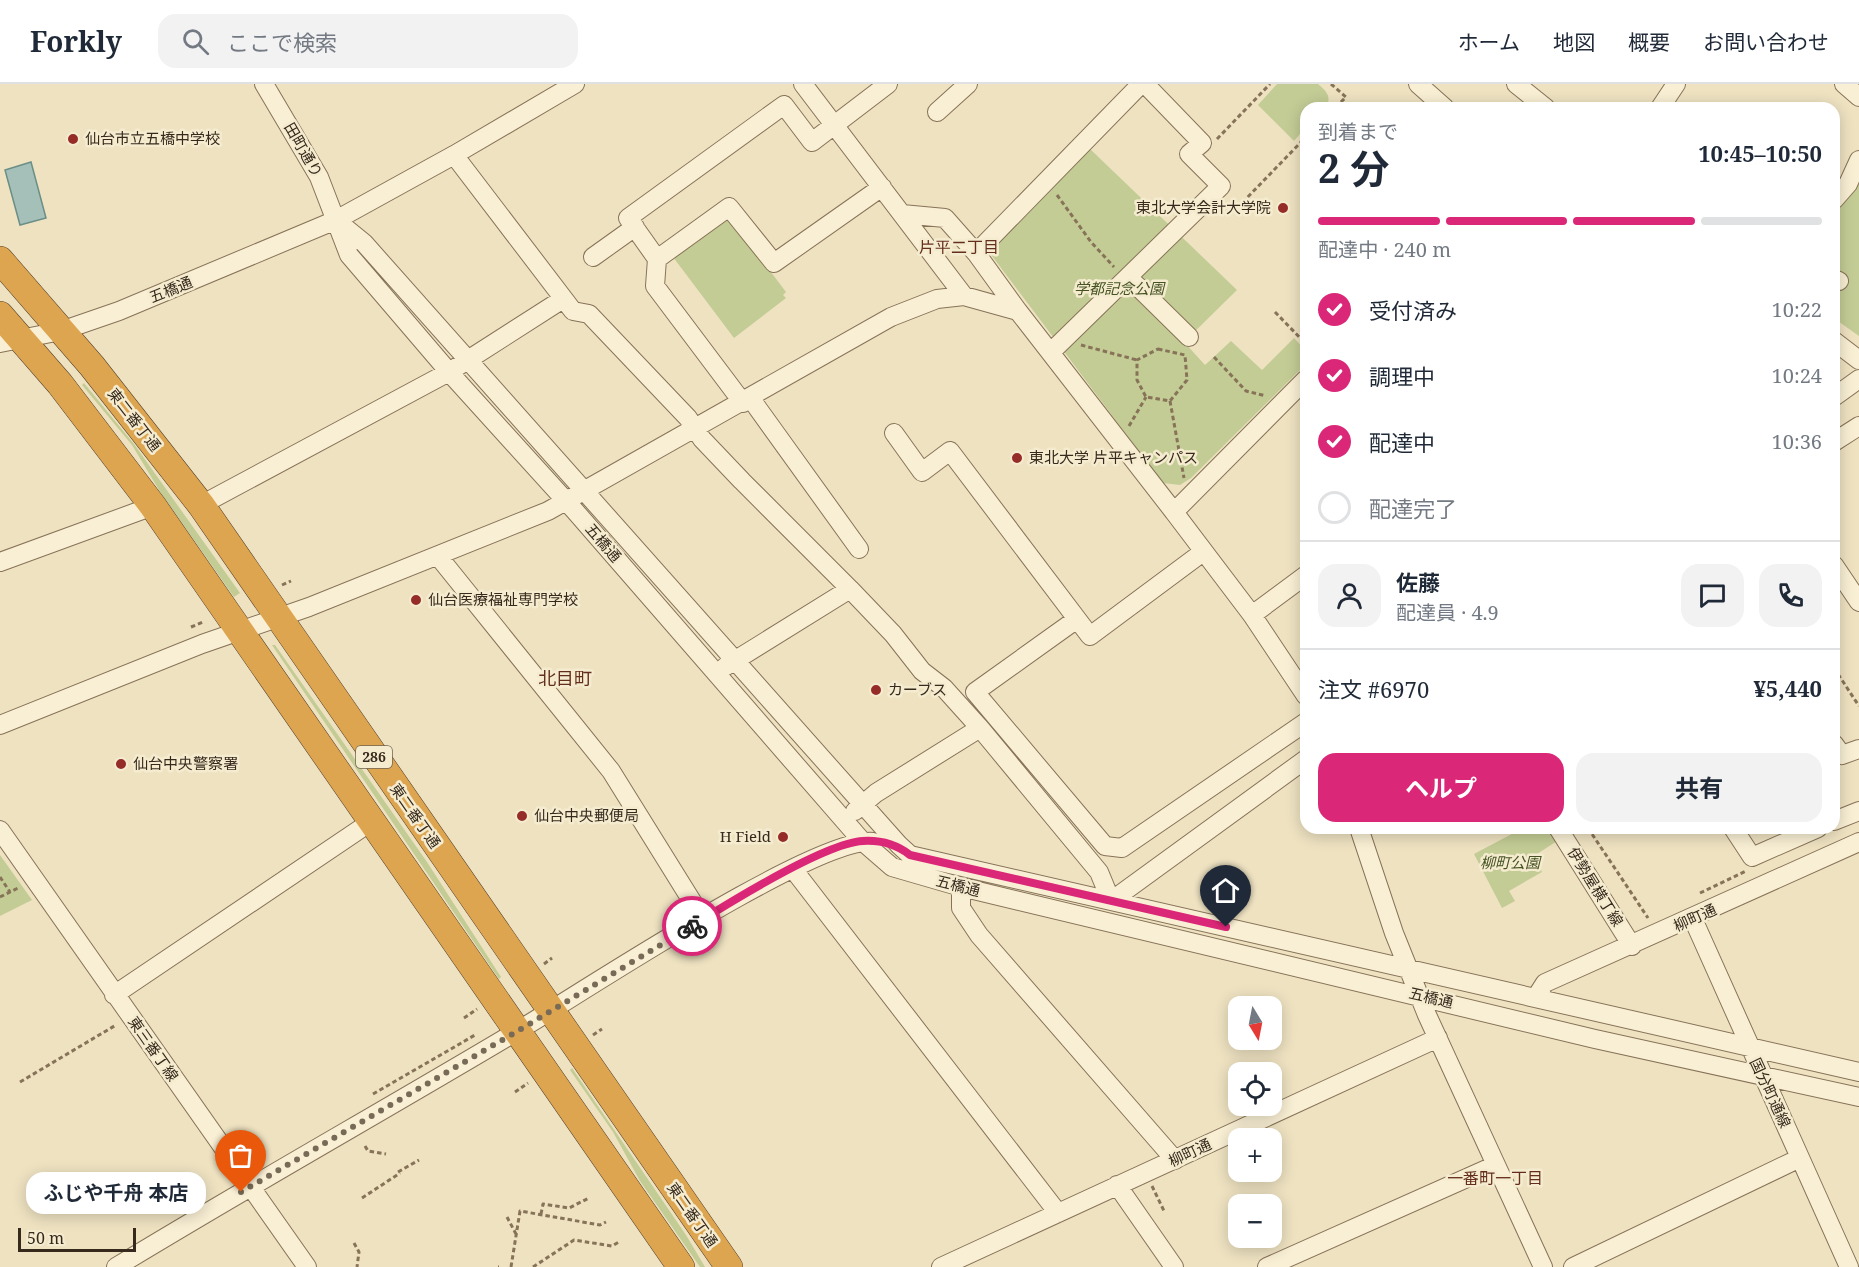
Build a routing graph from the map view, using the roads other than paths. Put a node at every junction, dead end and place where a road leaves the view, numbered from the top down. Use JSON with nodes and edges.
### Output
{"nodes":[{"id":1,"x":264,"y":84,"type":"edge"},
{"id":2,"x":575,"y":84,"type":"edge"},
{"id":3,"x":803,"y":84,"type":"edge"},
{"id":4,"x":888,"y":84,"type":"edge"},
{"id":5,"x":968,"y":84,"type":"edge"},
{"id":6,"x":1143,"y":84,"type":"edge"},
{"id":7,"x":1418,"y":84,"type":"edge"},
{"id":8,"x":1516,"y":84,"type":"edge"},
{"id":9,"x":1676,"y":84,"type":"edge"},
{"id":10,"x":1844,"y":84,"type":"edge"},
{"id":11,"x":1859,"y":97,"type":"edge"},
{"id":12,"x":1438,"y":102,"type":"edge"},
{"id":13,"x":1538,"y":102,"type":"edge"},
{"id":14,"x":1664,"y":102,"type":"edge"},
{"id":15,"x":937,"y":112,"type":"dead end"},
{"id":16,"x":835,"y":125,"type":"junction"},
{"id":17,"x":454,"y":156,"type":"junction"},
{"id":18,"x":1859,"y":160,"type":"edge"},
{"id":19,"x":882,"y":187,"type":"junction"},
{"id":20,"x":1840,"y":193,"type":"edge"},
{"id":21,"x":902,"y":214,"type":"junction"},
{"id":22,"x":336,"y":220,"type":"junction"},
{"id":23,"x":635,"y":227,"type":"junction"},
{"id":24,"x":976,"y":253,"type":"junction"},
{"id":25,"x":593,"y":257,"type":"dead end"},
{"id":26,"x":657,"y":259,"type":"junction"},
{"id":27,"x":0,"y":260,"type":"edge"},
{"id":28,"x":1126,"y":278,"type":"junction"},
{"id":29,"x":964,"y":296,"type":"junction"},
{"id":30,"x":563,"y":299,"type":"junction"},
{"id":31,"x":1018,"y":310,"type":"junction"},
{"id":32,"x":0,"y":315,"type":"edge"},
{"id":33,"x":61,"y":331,"type":"junction"},
{"id":34,"x":1188,"y":337,"type":"dead end"},
{"id":35,"x":11,"y":341,"type":"edge"},
{"id":36,"x":1840,"y":345,"type":"edge"},
{"id":37,"x":1057,"y":346,"type":"junction"},
{"id":38,"x":468,"y":359,"type":"junction"},
{"id":39,"x":1859,"y":360,"type":"edge"},
{"id":40,"x":448,"y":372,"type":"junction"},
{"id":41,"x":1859,"y":379,"type":"edge"},
{"id":42,"x":1300,"y":385,"type":"edge"},
{"id":43,"x":1840,"y":393,"type":"edge"},
{"id":44,"x":747,"y":401,"type":"junction"},
{"id":45,"x":1859,"y":426,"type":"edge"},
{"id":46,"x":694,"y":429,"type":"junction"},
{"id":47,"x":894,"y":433,"type":"dead end"},
{"id":48,"x":1840,"y":438,"type":"edge"},
{"id":49,"x":583,"y":491,"type":"junction"},
{"id":50,"x":566,"y":501,"type":"junction"},
{"id":51,"x":201,"y":505,"type":"junction"},
{"id":52,"x":153,"y":506,"type":"junction"},
{"id":53,"x":1173,"y":512,"type":"junction"},
{"id":54,"x":859,"y":549,"type":"dead end"},
{"id":55,"x":1203,"y":552,"type":"junction"},
{"id":56,"x":438,"y":555,"type":"junction"},
{"id":57,"x":0,"y":562,"type":"edge"},
{"id":58,"x":1840,"y":574,"type":"edge"},
{"id":59,"x":1300,"y":579,"type":"edge"},
{"id":60,"x":850,"y":590,"type":"junction"},
{"id":61,"x":1859,"y":602,"type":"edge"},
{"id":62,"x":1252,"y":615,"type":"junction"},
{"id":63,"x":279,"y":617,"type":"junction"},
{"id":64,"x":1077,"y":619,"type":"junction"},
{"id":65,"x":241,"y":631,"type":"junction"},
{"id":66,"x":734,"y":661,"type":"junction"},
{"id":67,"x":717,"y":672,"type":"junction"},
{"id":68,"x":1300,"y":687,"type":"edge"},
{"id":69,"x":0,"y":725,"type":"edge"},
{"id":70,"x":1300,"y":726,"type":"edge"},
{"id":71,"x":980,"y":728,"type":"junction"},
{"id":72,"x":1859,"y":749,"type":"edge"},
{"id":73,"x":1840,"y":752,"type":"edge"},
{"id":74,"x":1300,"y":763,"type":"edge"},
{"id":75,"x":863,"y":805,"type":"junction"},
{"id":76,"x":1859,"y":811,"type":"edge"},
{"id":77,"x":1840,"y":819,"type":"edge"},
{"id":78,"x":372,"y":820,"type":"junction"},
{"id":79,"x":845,"y":820,"type":"junction"},
{"id":80,"x":0,"y":830,"type":"edge"},
{"id":81,"x":1361,"y":834,"type":"edge"},
{"id":82,"x":1562,"y":834,"type":"edge"},
{"id":83,"x":1737,"y":834,"type":"edge"},
{"id":84,"x":1804,"y":834,"type":"edge"},
{"id":85,"x":862,"y":841,"type":"junction"},
{"id":86,"x":1859,"y":842,"type":"edge"},
{"id":87,"x":899,"y":846,"type":"junction"},
{"id":88,"x":793,"y":869,"type":"junction"},
{"id":89,"x":961,"y":887,"type":"junction"},
{"id":90,"x":1111,"y":901,"type":"junction"},
{"id":91,"x":703,"y":919,"type":"junction"},
{"id":92,"x":1693,"y":919,"type":"junction"},
{"id":93,"x":1632,"y":946,"type":"junction"},
{"id":94,"x":1409,"y":970,"type":"junction"},
{"id":95,"x":114,"y":994,"type":"junction"},
{"id":96,"x":1420,"y":996,"type":"junction"},
{"id":97,"x":1536,"y":997,"type":"junction"},
{"id":98,"x":550,"y":1012,"type":"junction"},
{"id":99,"x":516,"y":1032,"type":"junction"},
{"id":100,"x":1438,"y":1038,"type":"junction"},
{"id":101,"x":1749,"y":1046,"type":"junction"},
{"id":102,"x":1859,"y":1072,"type":"edge"},
{"id":103,"x":1762,"y":1074,"type":"junction"},
{"id":104,"x":1859,"y":1097,"type":"edge"},
{"id":105,"x":1800,"y":1158,"type":"junction"},
{"id":106,"x":1175,"y":1160,"type":"junction"},
{"id":107,"x":1496,"y":1165,"type":"junction"},
{"id":108,"x":1117,"y":1185,"type":"junction"},
{"id":109,"x":251,"y":1186,"type":"junction"},
{"id":110,"x":1058,"y":1213,"type":"junction"},
{"id":111,"x":125,"y":1265,"type":"edge"},
{"id":112,"x":307,"y":1267,"type":"edge"},
{"id":113,"x":681,"y":1267,"type":"edge"},
{"id":114,"x":729,"y":1267,"type":"edge"},
{"id":115,"x":941,"y":1267,"type":"edge"},
{"id":116,"x":1174,"y":1267,"type":"edge"},
{"id":117,"x":1267,"y":1267,"type":"edge"},
{"id":118,"x":1543,"y":1267,"type":"edge"},
{"id":119,"x":1573,"y":1267,"type":"edge"},
{"id":120,"x":1849,"y":1267,"type":"edge"}],
"edges":[{"from":1,"to":22,"type":"street","name":"田町通り"},
{"from":2,"to":17,"type":"street"},
{"from":3,"to":16,"type":"street"},
{"from":4,"to":16,"type":"street"},
{"from":5,"to":15,"type":"street"},
{"from":6,"to":24,"type":"street"},
{"from":6,"to":28,"type":"street"},
{"from":7,"to":12,"type":"street"},
{"from":8,"to":13,"type":"street"},
{"from":9,"to":14,"type":"street"},
{"from":10,"to":11,"type":"street"},
{"from":16,"to":19,"type":"street"},
{"from":16,"to":23,"type":"street"},
{"from":17,"to":22,"type":"street"},
{"from":17,"to":30,"type":"street"},
{"from":18,"to":20,"type":"street"},
{"from":19,"to":21,"type":"street"},
{"from":19,"to":26,"type":"street"},
{"from":21,"to":24,"type":"street"},
{"from":21,"to":29,"type":"street"},
{"from":22,"to":33,"type":"street","name":"五橋通"},
{"from":22,"to":38,"type":"street","name":"五橋通"},
{"from":22,"to":40,"type":"street","name":"五橋通"},
{"from":23,"to":25,"type":"street"},
{"from":23,"to":26,"type":"street"},
{"from":24,"to":31,"type":"street"},
{"from":26,"to":44,"type":"street"},
{"from":27,"to":33,"type":"highway","name":"東二番丁通","number":"286"},
{"from":28,"to":34,"type":"street"},
{"from":28,"to":37,"type":"street"},
{"from":29,"to":31,"type":"street"},
{"from":29,"to":44,"type":"street"},
{"from":30,"to":38,"type":"street"},
{"from":30,"to":46,"type":"street"},
{"from":31,"to":37,"type":"street"},
{"from":32,"to":35,"type":"highway","number":"286"},
{"from":33,"to":35,"type":"street","name":"五橋通"},
{"from":33,"to":51,"type":"highway","name":"東二番丁通","number":"286"},
{"from":35,"to":52,"type":"highway","number":"286"},
{"from":36,"to":39,"type":"street"},
{"from":37,"to":53,"type":"street"},
{"from":38,"to":40,"type":"street"},
{"from":38,"to":49,"type":"street","name":"五橋通"},
{"from":40,"to":50,"type":"street","name":"五橋通"},
{"from":40,"to":51,"type":"street"},
{"from":41,"to":43,"type":"street"},
{"from":42,"to":53,"type":"street"},
{"from":44,"to":46,"type":"street"},
{"from":44,"to":54,"type":"street"},
{"from":45,"to":48,"type":"street"},
{"from":46,"to":49,"type":"street"},
{"from":46,"to":60,"type":"street"},
{"from":47,"to":64,"type":"street"},
{"from":49,"to":50,"type":"street"},
{"from":49,"to":66,"type":"street","name":"五橋通"},
{"from":50,"to":56,"type":"street"},
{"from":50,"to":67,"type":"street","name":"五橋通"},
{"from":51,"to":63,"type":"highway","name":"東二番丁通","number":"286"},
{"from":52,"to":57,"type":"street"},
{"from":52,"to":65,"type":"highway","number":"286"},
{"from":53,"to":55,"type":"street"},
{"from":55,"to":62,"type":"street"},
{"from":55,"to":64,"type":"street"},
{"from":56,"to":63,"type":"street"},
{"from":56,"to":91,"type":"street"},
{"from":58,"to":61,"type":"street"},
{"from":59,"to":62,"type":"street"},
{"from":60,"to":66,"type":"street"},
{"from":60,"to":71,"type":"street"},
{"from":62,"to":68,"type":"street"},
{"from":63,"to":65,"type":"street"},
{"from":63,"to":98,"type":"highway","name":"東二番丁通","number":"286"},
{"from":64,"to":70,"type":"street"},
{"from":65,"to":69,"type":"street"},
{"from":65,"to":78,"type":"highway","number":"286"},
{"from":66,"to":67,"type":"street"},
{"from":66,"to":75,"type":"street","name":"五橋通"},
{"from":67,"to":79,"type":"street","name":"五橋通"},
{"from":71,"to":75,"type":"street"},
{"from":71,"to":90,"type":"street"},
{"from":72,"to":73,"type":"street"},
{"from":74,"to":90,"type":"street"},
{"from":75,"to":79,"type":"street"},
{"from":75,"to":87,"type":"street","name":"五橋通"},
{"from":76,"to":77,"type":"street"},
{"from":78,"to":95,"type":"street"},
{"from":78,"to":99,"type":"highway","number":"286"},
{"from":79,"to":85,"type":"street","name":"五橋通"},
{"from":80,"to":95,"type":"street","name":"東三番丁線"},
{"from":81,"to":94,"type":"street"},
{"from":82,"to":93,"type":"street","name":"伊勢屋横丁線"},
{"from":83,"to":84,"type":"street"},
{"from":85,"to":87,"type":"street"},
{"from":85,"to":88,"type":"street"},
{"from":85,"to":89,"type":"street","name":"五橋通"},
{"from":86,"to":92,"type":"street","name":"柳町通"},
{"from":87,"to":90,"type":"street","name":"五橋通"},
{"from":88,"to":91,"type":"street"},
{"from":88,"to":110,"type":"street"},
{"from":89,"to":96,"type":"street","name":"五橋通"},
{"from":89,"to":106,"type":"street"},
{"from":90,"to":94,"type":"street","name":"五橋通"},
{"from":91,"to":98,"type":"street"},
{"from":92,"to":93,"type":"street","name":"柳町通"},
{"from":92,"to":101,"type":"street","name":"国分町通線"},
{"from":93,"to":97,"type":"street","name":"柳町通"},
{"from":94,"to":96,"type":"street"},
{"from":94,"to":97,"type":"street","name":"五橋通"},
{"from":95,"to":109,"type":"street","name":"東三番丁線"},
{"from":96,"to":100,"type":"street"},
{"from":96,"to":103,"type":"street","name":"五橋通"},
{"from":97,"to":101,"type":"street","name":"五橋通"},
{"from":98,"to":99,"type":"street"},
{"from":98,"to":114,"type":"highway","name":"東二番丁通","number":"286"},
{"from":99,"to":109,"type":"street"},
{"from":99,"to":113,"type":"highway","number":"286"},
{"from":100,"to":106,"type":"street","name":"柳町通"},
{"from":100,"to":107,"type":"street"},
{"from":101,"to":102,"type":"street","name":"五橋通"},
{"from":101,"to":103,"type":"street","name":"国分町通線"},
{"from":103,"to":104,"type":"street","name":"五橋通"},
{"from":103,"to":105,"type":"street","name":"国分町通線"},
{"from":105,"to":119,"type":"street"},
{"from":105,"to":120,"type":"street","name":"国分町通線"},
{"from":106,"to":108,"type":"street","name":"柳町通"},
{"from":107,"to":117,"type":"street"},
{"from":107,"to":118,"type":"street"},
{"from":108,"to":110,"type":"street","name":"柳町通"},
{"from":108,"to":116,"type":"street"},
{"from":109,"to":111,"type":"street"},
{"from":109,"to":112,"type":"street","name":"東三番丁線"},
{"from":110,"to":115,"type":"street","name":"柳町通"}]}
